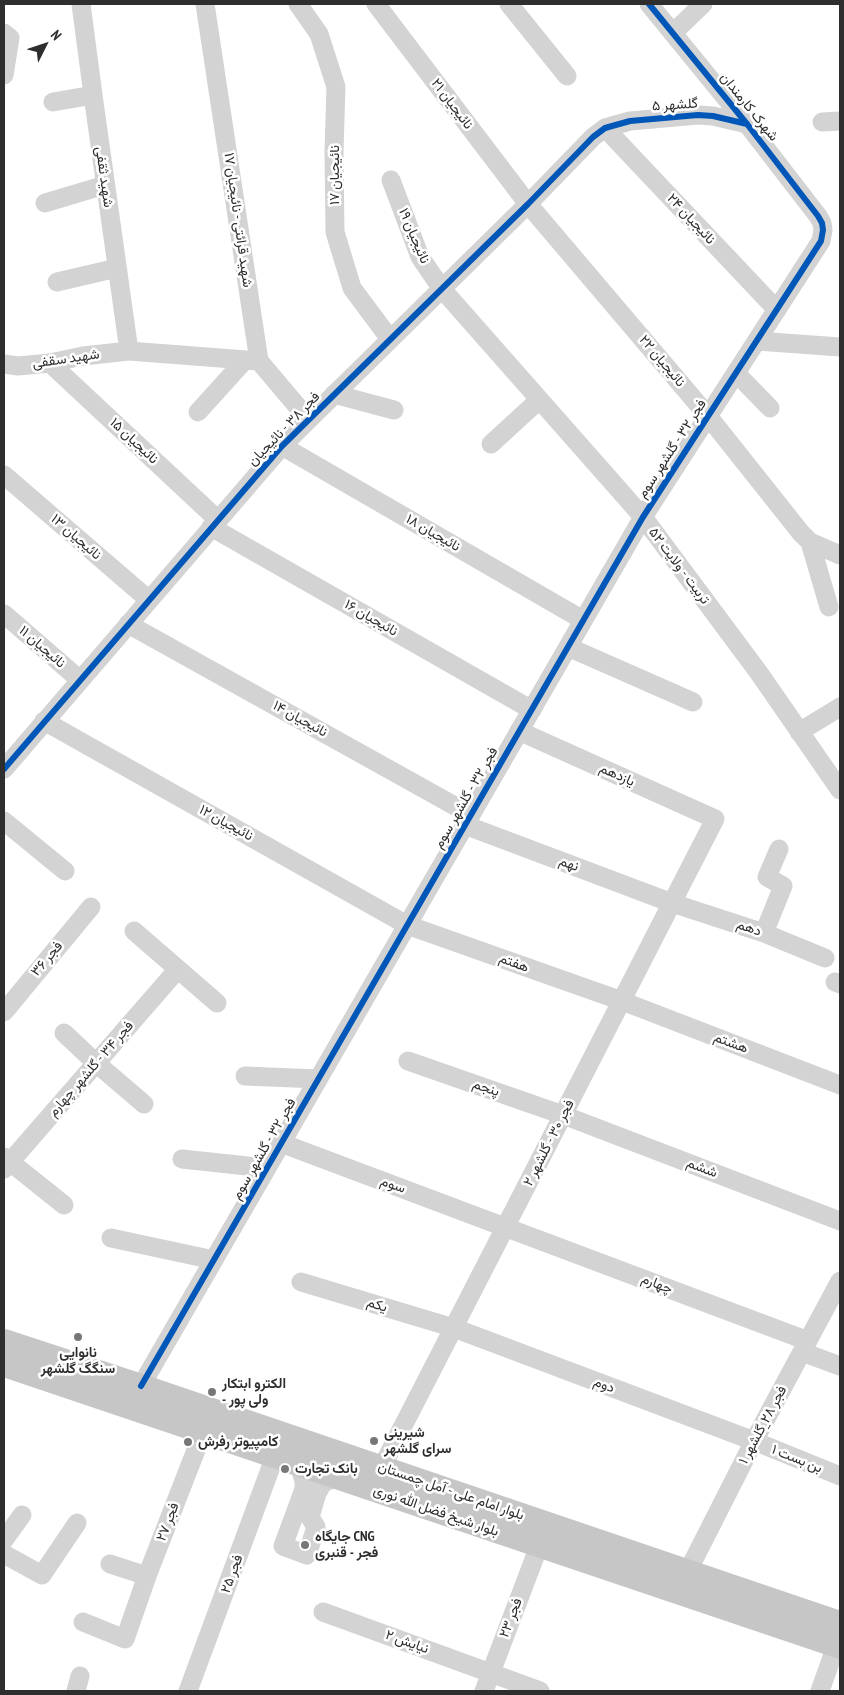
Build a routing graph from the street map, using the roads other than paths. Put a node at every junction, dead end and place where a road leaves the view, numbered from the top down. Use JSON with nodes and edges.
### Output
{"nodes":[{"id":1,"x":81,"y":4,"type":"edge"},
{"id":2,"x":205,"y":4,"type":"edge"},
{"id":3,"x":298,"y":4,"type":"edge"},
{"id":4,"x":378,"y":4,"type":"edge"},
{"id":5,"x":509,"y":4,"type":"edge"},
{"id":6,"x":649,"y":4,"type":"edge"},
{"id":7,"x":703,"y":4,"type":"edge"},
{"id":8,"x":4,"y":33,"type":"edge"},
{"id":9,"x":673,"y":33,"type":"junction"},
{"id":10,"x":4,"y":75,"type":"edge"},
{"id":11,"x":568,"y":76,"type":"dead end"},
{"id":12,"x":93,"y":95,"type":"junction"},
{"id":13,"x":53,"y":102,"type":"dead end"},
{"id":14,"x":747,"y":124,"type":"junction"},
{"id":15,"x":605,"y":128,"type":"junction"},
{"id":16,"x":391,"y":180,"type":"dead end"},
{"id":17,"x":106,"y":185,"type":"junction"},
{"id":18,"x":45,"y":203,"type":"dead end"},
{"id":19,"x":528,"y":204,"type":"junction"},
{"id":20,"x":832,"y":230,"type":"edge"},
{"id":21,"x":117,"y":268,"type":"junction"},
{"id":22,"x":57,"y":282,"type":"dead end"},
{"id":23,"x":442,"y":289,"type":"junction"},
{"id":24,"x":777,"y":310,"type":"junction"},
{"id":25,"x":390,"y":339,"type":"junction"},
{"id":26,"x":757,"y":341,"type":"junction"},
{"id":27,"x":840,"y":346,"type":"edge"},
{"id":28,"x":129,"y":351,"type":"junction"},
{"id":29,"x":252,"y":361,"type":"junction"},
{"id":30,"x":50,"y":362,"type":"junction"},
{"id":31,"x":4,"y":364,"type":"edge"},
{"id":32,"x":736,"y":374,"type":"junction"},
{"id":33,"x":334,"y":394,"type":"junction"},
{"id":34,"x":540,"y":400,"type":"junction"},
{"id":35,"x":770,"y":408,"type":"dead end"},
{"id":36,"x":394,"y":410,"type":"dead end"},
{"id":37,"x":198,"y":412,"type":"dead end"},
{"id":38,"x":708,"y":416,"type":"junction"},
{"id":39,"x":308,"y":420,"type":"junction"},
{"id":40,"x":492,"y":444,"type":"dead end"},
{"id":41,"x":282,"y":446,"type":"junction"},
{"id":42,"x":4,"y":475,"type":"edge"},
{"id":43,"x":643,"y":517,"type":"junction"},
{"id":44,"x":215,"y":523,"type":"junction"},
{"id":45,"x":810,"y":542,"type":"junction"},
{"id":46,"x":840,"y":555,"type":"edge"},
{"id":47,"x":149,"y":600,"type":"junction"},
{"id":48,"x":829,"y":608,"type":"dead end"},
{"id":49,"x":4,"y":614,"type":"edge"},
{"id":50,"x":584,"y":620,"type":"junction"},
{"id":51,"x":128,"y":624,"type":"junction"},
{"id":52,"x":568,"y":647,"type":"junction"},
{"id":53,"x":80,"y":680,"type":"junction"},
{"id":54,"x":693,"y":702,"type":"dead end"},
{"id":55,"x":840,"y":707,"type":"edge"},
{"id":56,"x":532,"y":710,"type":"junction"},
{"id":57,"x":44,"y":721,"type":"junction"},
{"id":58,"x":519,"y":731,"type":"junction"},
{"id":59,"x":799,"y":732,"type":"junction"},
{"id":60,"x":7,"y":759,"type":"edge"},
{"id":61,"x":840,"y":790,"type":"edge"},
{"id":62,"x":715,"y":819,"type":"joint"},
{"id":63,"x":468,"y":820,"type":"junction"},
{"id":64,"x":4,"y":822,"type":"edge"},
{"id":65,"x":779,"y":849,"type":"dead end"},
{"id":66,"x":65,"y":871,"type":"dead end"},
{"id":67,"x":672,"y":903,"type":"junction"},
{"id":68,"x":91,"y":907,"type":"dead end"},
{"id":69,"x":407,"y":925,"type":"junction"},
{"id":70,"x":134,"y":931,"type":"dead end"},
{"id":71,"x":764,"y":933,"type":"junction"},
{"id":72,"x":825,"y":958,"type":"dead end"},
{"id":73,"x":178,"y":969,"type":"junction"},
{"id":74,"x":622,"y":1001,"type":"junction"},
{"id":75,"x":217,"y":1003,"type":"dead end"},
{"id":76,"x":4,"y":1012,"type":"edge"},
{"id":77,"x":64,"y":1033,"type":"dead end"},
{"id":78,"x":408,"y":1061,"type":"dead end"},
{"id":79,"x":96,"y":1063,"type":"junction"},
{"id":80,"x":245,"y":1076,"type":"dead end"},
{"id":81,"x":318,"y":1080,"type":"junction"},
{"id":82,"x":840,"y":1085,"type":"edge"},
{"id":83,"x":144,"y":1104,"type":"dead end"},
{"id":84,"x":564,"y":1114,"type":"junction"},
{"id":85,"x":281,"y":1144,"type":"junction"},
{"id":86,"x":182,"y":1158,"type":"dead end"},
{"id":87,"x":6,"y":1163,"type":"edge"},
{"id":88,"x":266,"y":1168,"type":"junction"},
{"id":89,"x":64,"y":1205,"type":"dead end"},
{"id":90,"x":840,"y":1221,"type":"edge"},
{"id":91,"x":506,"y":1227,"type":"junction"},
{"id":92,"x":111,"y":1238,"type":"dead end"},
{"id":93,"x":214,"y":1260,"type":"junction"},
{"id":94,"x":840,"y":1281,"type":"edge"},
{"id":95,"x":301,"y":1282,"type":"dead end"},
{"id":96,"x":454,"y":1328,"type":"junction"},
{"id":97,"x":4,"y":1341,"type":"edge"},
{"id":98,"x":805,"y":1347,"type":"junction"},
{"id":99,"x":4,"y":1365,"type":"edge"},
{"id":100,"x":840,"y":1366,"type":"edge"},
{"id":101,"x":141,"y":1386,"type":"junction"},
{"id":102,"x":203,"y":1432,"type":"junction"},
{"id":103,"x":754,"y":1442,"type":"junction"},
{"id":104,"x":275,"y":1456,"type":"junction"},
{"id":105,"x":299,"y":1465,"type":"junction"},
{"id":106,"x":382,"y":1468,"type":"junction"},
{"id":107,"x":840,"y":1476,"type":"edge"},
{"id":108,"x":336,"y":1477,"type":"junction"},
{"id":109,"x":22,"y":1516,"type":"dead end"},
{"id":110,"x":77,"y":1523,"type":"dead end"},
{"id":111,"x":4,"y":1540,"type":"edge"},
{"id":112,"x":539,"y":1546,"type":"junction"},
{"id":113,"x":4,"y":1554,"type":"edge"},
{"id":114,"x":110,"y":1564,"type":"dead end"},
{"id":115,"x":688,"y":1571,"type":"junction"},
{"id":116,"x":147,"y":1576,"type":"junction"},
{"id":117,"x":739,"y":1588,"type":"junction"},
{"id":118,"x":788,"y":1605,"type":"junction"},
{"id":119,"x":730,"y":1610,"type":"junction"},
{"id":120,"x":324,"y":1612,"type":"dead end"},
{"id":121,"x":83,"y":1622,"type":"dead end"},
{"id":122,"x":840,"y":1623,"type":"edge"},
{"id":123,"x":780,"y":1627,"type":"junction"},
{"id":124,"x":838,"y":1647,"type":"edge"},
{"id":125,"x":491,"y":1673,"type":"junction"},
{"id":126,"x":188,"y":1691,"type":"edge"},
{"id":127,"x":484,"y":1691,"type":"edge"},
{"id":128,"x":540,"y":1691,"type":"edge"},
{"id":129,"x":820,"y":1691,"type":"edge"}],
"edges":[{"from":1,"to":12,"type":"street","name":"شهید ثقفی"},
{"from":2,"to":29,"type":"street","name":"شهید قرائتی - نائیجیان ۱۷"},
{"from":3,"to":25,"type":"street","name":"نائیجیان ۱۷"},
{"from":4,"to":19,"type":"street","name":"نائیجیان ۲۱"},
{"from":5,"to":11,"type":"street"},
{"from":6,"to":9,"type":"street","name":"شهرک کارمندان"},
{"from":7,"to":9,"type":"street"},
{"from":8,"to":10,"type":"street"},
{"from":9,"to":14,"type":"street","name":"شهرک کارمندان"},
{"from":12,"to":13,"type":"street"},
{"from":12,"to":17,"type":"street","name":"شهید ثقفی"},
{"from":14,"to":15,"type":"street","name":"گلشهر ۵"},
{"from":14,"to":20,"type":"street","name":"شهرک کارمندان"},
{"from":15,"to":19,"type":"street","name":"فجر ۳۸ - نائیجیان"},
{"from":15,"to":24,"type":"street","name":"نائیجیان ۲۴"},
{"from":16,"to":23,"type":"street","name":"نائیجیان ۱۹"},
{"from":17,"to":18,"type":"street"},
{"from":17,"to":21,"type":"street","name":"شهید ثقفی"},
{"from":19,"to":23,"type":"street","name":"فجر ۳۸ - نائیجیان"},
{"from":19,"to":38,"type":"street","name":"نائیجیان ۲۲"},
{"from":20,"to":24,"type":"street","name":"فجر ۳۲ - گلشهر سوم"},
{"from":21,"to":22,"type":"street"},
{"from":21,"to":28,"type":"street","name":"شهید ثقفی"},
{"from":23,"to":25,"type":"street","name":"فجر ۳۸ - نائیجیان"},
{"from":23,"to":34,"type":"street","name":"تربیت - ولایت ۵۲"},
{"from":24,"to":26,"type":"street","name":"فجر ۳۲ - گلشهر سوم"},
{"from":25,"to":33,"type":"street","name":"فجر ۳۸ - نائیجیان"},
{"from":26,"to":27,"type":"street"},
{"from":26,"to":32,"type":"street","name":"فجر ۳۲ - گلشهر سوم"},
{"from":28,"to":29,"type":"street","name":"شهید سقفی"},
{"from":28,"to":30,"type":"street","name":"شهید سقفی"},
{"from":29,"to":37,"type":"street"},
{"from":29,"to":39,"type":"street"},
{"from":30,"to":31,"type":"street","name":"شهید سقفی"},
{"from":30,"to":44,"type":"street","name":"نائیجیان ۱۵"},
{"from":32,"to":35,"type":"street"},
{"from":32,"to":38,"type":"street","name":"فجر ۳۲ - گلشهر سوم"},
{"from":33,"to":36,"type":"street"},
{"from":33,"to":39,"type":"street","name":"فجر ۳۸ - نائیجیان"},
{"from":34,"to":40,"type":"street"},
{"from":34,"to":43,"type":"street","name":"تربیت - ولایت ۵۲"},
{"from":38,"to":43,"type":"street","name":"فجر ۳۲ - گلشهر سوم"},
{"from":38,"to":45,"type":"street","name":"نائیجیان ۲۲"},
{"from":39,"to":41,"type":"street","name":"فجر ۳۸ - نائیجیان"},
{"from":41,"to":44,"type":"street","name":"فجر ۳۸ - نائیجیان"},
{"from":41,"to":50,"type":"street","name":"نائیجیان ۱۸"},
{"from":42,"to":47,"type":"street","name":"نائیجیان ۱۳"},
{"from":43,"to":50,"type":"street","name":"فجر ۳۲ - گلشهر سوم"},
{"from":43,"to":59,"type":"street","name":"تربیت - ولایت ۵۲"},
{"from":44,"to":47,"type":"street","name":"فجر ۳۸ - نائیجیان"},
{"from":44,"to":56,"type":"street","name":"نائیجیان ۱۶"},
{"from":45,"to":46,"type":"street","name":"نائیجیان ۲۲"},
{"from":45,"to":48,"type":"street"},
{"from":47,"to":51,"type":"street","name":"فجر ۳۸ - نائیجیان"},
{"from":49,"to":53,"type":"street","name":"نائیجیان ۱۱"},
{"from":50,"to":52,"type":"street","name":"فجر ۳۲ - گلشهر سوم"},
{"from":51,"to":53,"type":"street","name":"فجر ۳۸ - نائیجیان"},
{"from":51,"to":63,"type":"street","name":"نائیجیان ۱۴"},
{"from":52,"to":54,"type":"street"},
{"from":52,"to":56,"type":"street","name":"فجر ۳۲ - گلشهر سوم"},
{"from":53,"to":57,"type":"street","name":"فجر ۳۸ - نائیجیان"},
{"from":55,"to":59,"type":"street"},
{"from":56,"to":58,"type":"street","name":"فجر ۳۲ - گلشهر سوم"},
{"from":57,"to":60,"type":"street","name":"فجر ۳۸ - نائیجیان"},
{"from":57,"to":69,"type":"street","name":"نائیجیان ۱۲"},
{"from":58,"to":62,"type":"street","name":"یازدهم"},
{"from":58,"to":63,"type":"street","name":"فجر ۳۲ - گلشهر سوم"},
{"from":59,"to":61,"type":"street","name":"تربیت - ولایت ۵۲"},
{"from":62,"to":67,"type":"street","name":"فجر ۳۰ - گلشهر ۲"},
{"from":63,"to":67,"type":"street","name":"نهم"},
{"from":63,"to":69,"type":"street","name":"فجر ۳۲ - گلشهر سوم"},
{"from":64,"to":66,"type":"street"},
{"from":65,"to":71,"type":"street"},
{"from":67,"to":71,"type":"street","name":"دهم"},
{"from":67,"to":74,"type":"street","name":"فجر ۳۰ - گلشهر ۲"},
{"from":68,"to":76,"type":"street","name":"فجر ۳۶"},
{"from":69,"to":74,"type":"street","name":"هفتم"},
{"from":69,"to":81,"type":"street","name":"فجر ۳۲ - گلشهر سوم"},
{"from":70,"to":73,"type":"street"},
{"from":71,"to":72,"type":"street","name":"دهم"},
{"from":73,"to":75,"type":"street"},
{"from":73,"to":79,"type":"street","name":"فجر ۳۴ - گلشهر چهارم"},
{"from":74,"to":82,"type":"street","name":"هشتم"},
{"from":74,"to":84,"type":"street","name":"فجر ۳۰ - گلشهر ۲"},
{"from":77,"to":79,"type":"street"},
{"from":78,"to":84,"type":"street","name":"پنجم"},
{"from":79,"to":83,"type":"street"},
{"from":79,"to":87,"type":"street","name":"فجر ۳۴ - گلشهر چهارم"},
{"from":80,"to":81,"type":"street"},
{"from":81,"to":85,"type":"street","name":"فجر ۳۲ - گلشهر سوم"},
{"from":84,"to":90,"type":"street","name":"ششم"},
{"from":84,"to":91,"type":"street","name":"فجر ۳۰ - گلشهر ۲"},
{"from":85,"to":88,"type":"street","name":"فجر ۳۲ - گلشهر سوم"},
{"from":85,"to":91,"type":"street","name":"سوم"},
{"from":86,"to":88,"type":"street"},
{"from":87,"to":89,"type":"street"},
{"from":88,"to":93,"type":"street","name":"فجر ۳۲ - گلشهر سوم"},
{"from":91,"to":96,"type":"street","name":"فجر ۳۰ - گلشهر ۲"},
{"from":91,"to":98,"type":"street","name":"چهارم"},
{"from":92,"to":93,"type":"street"},
{"from":93,"to":101,"type":"street","name":"فجر ۳۲ - گلشهر سوم"},
{"from":94,"to":98,"type":"street","name":"فجر ۲۸_گلشهر ۱"},
{"from":95,"to":96,"type":"street","name":"یکم"},
{"from":96,"to":103,"type":"street","name":"دوم"},
{"from":96,"to":106,"type":"street","name":"فجر ۳۰ - گلشهر ۲"},
{"from":97,"to":101,"type":"main road","name":"بلوار امام علی - آمل چمستان"},
{"from":98,"to":100,"type":"street","name":"چهارم"},
{"from":98,"to":103,"type":"street","name":"فجر ۲۸_گلشهر ۱"},
{"from":99,"to":102,"type":"main road","name":"بلوار شیخ فضل الله نوری"},
{"from":101,"to":106,"type":"main road","name":"بلوار امام علی - آمل چمستان"},
{"from":102,"to":104,"type":"main road","name":"بلوار شیخ فضل الله نوری"},
{"from":102,"to":116,"type":"street","name":"فجر ۲۷"},
{"from":103,"to":107,"type":"street","name":"بن بست ۱"},
{"from":103,"to":115,"type":"street","name":"فجر ۲۸_گلشهر ۱"},
{"from":104,"to":105,"type":"main road","name":"بلوار شیخ فضل الله نوری"},
{"from":104,"to":126,"type":"street","name":"فجر ۲۵"},
{"from":105,"to":108,"type":"main road","name":"بلوار شیخ فضل الله نوری"},
{"from":105,"to":108,"type":"street"},
{"from":106,"to":115,"type":"main road","name":"بلوار امام علی - آمل چمستان"},
{"from":108,"to":112,"type":"main road","name":"بلوار شیخ فضل الله نوری"},
{"from":109,"to":111,"type":"street"},
{"from":110,"to":113,"type":"street"},
{"from":112,"to":119,"type":"main road","name":"بلوار شیخ فضل الله نوری"},
{"from":112,"to":125,"type":"street","name":"فجر ۲۳"},
{"from":114,"to":116,"type":"street"},
{"from":115,"to":117,"type":"main road","name":"بلوار امام علی - آمل چمستان"},
{"from":116,"to":121,"type":"street","name":"فجر ۲۷"},
{"from":117,"to":118,"type":"main road","name":"بلوار امام علی - آمل چمستان"},
{"from":117,"to":119,"type":"main road"},
{"from":118,"to":122,"type":"main road","name":"بلوار امام علی - آمل چمستان"},
{"from":118,"to":123,"type":"main road"},
{"from":119,"to":123,"type":"main road","name":"بلوار شیخ فضل الله نوری"},
{"from":120,"to":125,"type":"street","name":"نیایش ۲"},
{"from":123,"to":124,"type":"main road","name":"بلوار شیخ فضل الله نوری"},
{"from":124,"to":129,"type":"street"},
{"from":125,"to":127,"type":"street","name":"فجر ۲۳"},
{"from":125,"to":128,"type":"street","name":"نیایش ۲"}]}
